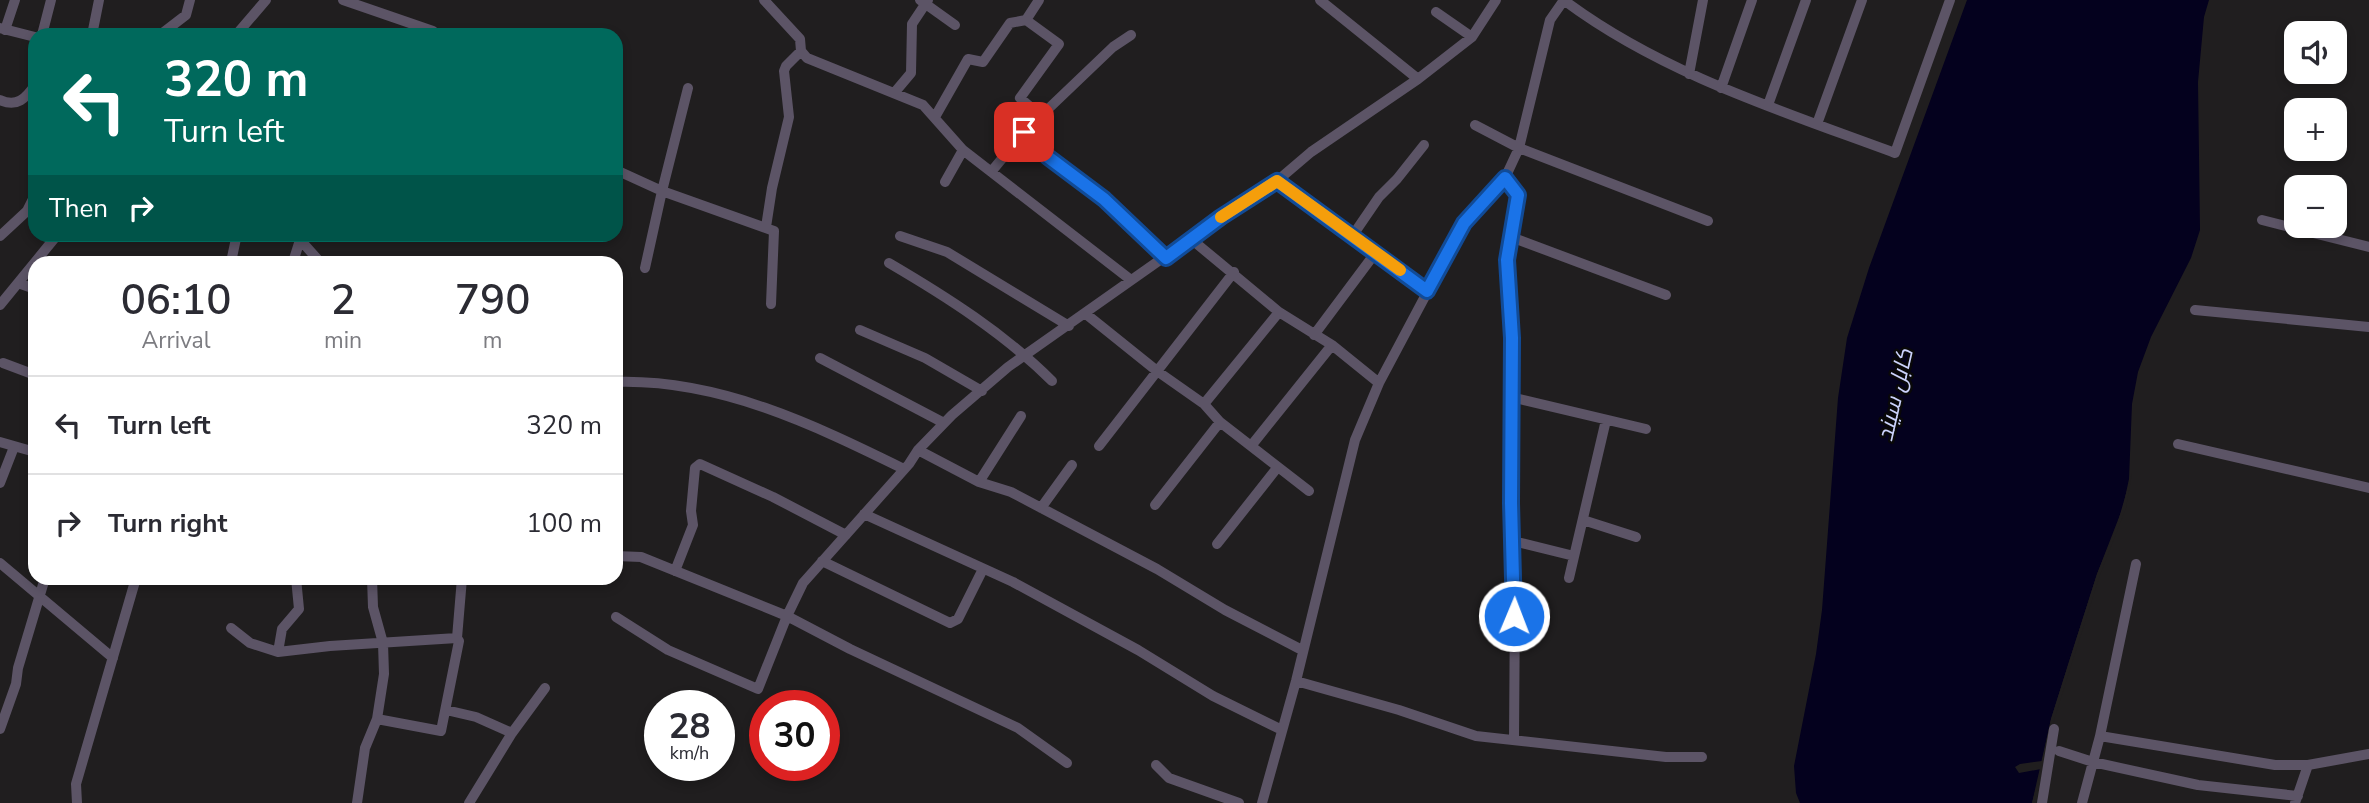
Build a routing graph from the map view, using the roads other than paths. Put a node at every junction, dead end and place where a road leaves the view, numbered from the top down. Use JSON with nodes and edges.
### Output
{"nodes":[{"id":1,"x":15,"y":0,"type":"edge"},
{"id":2,"x":51,"y":0,"type":"edge"},
{"id":3,"x":99,"y":0,"type":"edge"},
{"id":4,"x":190,"y":0,"type":"edge"},
{"id":5,"x":266,"y":0,"type":"edge"},
{"id":6,"x":343,"y":0,"type":"edge"},
{"id":7,"x":1039,"y":0,"type":"edge"},
{"id":8,"x":1320,"y":0,"type":"edge"},
{"id":9,"x":1496,"y":0,"type":"edge"},
{"id":10,"x":1564,"y":0,"type":"edge"},
{"id":11,"x":1703,"y":0,"type":"edge"},
{"id":12,"x":1752,"y":0,"type":"edge"},
{"id":13,"x":1806,"y":0,"type":"edge"},
{"id":14,"x":1863,"y":0,"type":"edge"},
{"id":15,"x":1950,"y":0,"type":"edge"},
{"id":16,"x":924,"y":1,"type":"edge"},
{"id":17,"x":771,"y":3,"type":"edge"},
{"id":18,"x":1436,"y":12,"type":"dead end"},
{"id":19,"x":1026,"y":20,"type":"junction"},
{"id":20,"x":955,"y":25,"type":"dead end"},
{"id":21,"x":44,"y":28,"type":"edge"},
{"id":22,"x":93,"y":28,"type":"edge"},
{"id":23,"x":169,"y":28,"type":"edge"},
{"id":24,"x":242,"y":28,"type":"edge"},
{"id":25,"x":424,"y":28,"type":"edge"},
{"id":26,"x":3,"y":29,"type":"edge"},
{"id":27,"x":28,"y":35,"type":"edge"},
{"id":28,"x":1131,"y":35,"type":"dead end"},
{"id":29,"x":1472,"y":37,"type":"junction"},
{"id":30,"x":800,"y":51,"type":"junction"},
{"id":31,"x":1689,"y":74,"type":"junction"},
{"id":32,"x":1418,"y":79,"type":"junction"},
{"id":33,"x":688,"y":88,"type":"dead end"},
{"id":34,"x":1721,"y":88,"type":"junction"},
{"id":35,"x":895,"y":92,"type":"junction"},
{"id":36,"x":28,"y":95,"type":"edge"},
{"id":37,"x":0,"y":100,"type":"edge"},
{"id":38,"x":1768,"y":105,"type":"junction"},
{"id":39,"x":1041,"y":116,"type":"junction"},
{"id":40,"x":935,"y":117,"type":"junction"},
{"id":41,"x":1817,"y":124,"type":"junction"},
{"id":42,"x":1475,"y":125,"type":"dead end"},
{"id":43,"x":1024,"y":132,"type":"junction"},
{"id":44,"x":1424,"y":145,"type":"dead end"},
{"id":45,"x":1519,"y":148,"type":"junction"},
{"id":46,"x":963,"y":150,"type":"junction"},
{"id":47,"x":991,"y":172,"type":"junction"},
{"id":48,"x":623,"y":173,"type":"edge"},
{"id":49,"x":1505,"y":178,"type":"junction"},
{"id":50,"x":1277,"y":181,"type":"junction"},
{"id":51,"x":945,"y":182,"type":"dead end"},
{"id":52,"x":662,"y":191,"type":"junction"},
{"id":53,"x":28,"y":209,"type":"edge"},
{"id":54,"x":2262,"y":220,"type":"dead end"},
{"id":55,"x":1708,"y":221,"type":"dead end"},
{"id":56,"x":766,"y":227,"type":"junction"},
{"id":57,"x":1353,"y":235,"type":"junction"},
{"id":58,"x":0,"y":236,"type":"edge"},
{"id":59,"x":900,"y":236,"type":"dead end"},
{"id":60,"x":1511,"y":237,"type":"junction"},
{"id":61,"x":1191,"y":239,"type":"junction"},
{"id":62,"x":52,"y":242,"type":"edge"},
{"id":63,"x":302,"y":242,"type":"edge"},
{"id":64,"x":2369,"y":247,"type":"edge"},
{"id":65,"x":1376,"y":252,"type":"junction"},
{"id":66,"x":40,"y":256,"type":"edge"},
{"id":67,"x":314,"y":256,"type":"edge"},
{"id":68,"x":1166,"y":258,"type":"junction"},
{"id":69,"x":889,"y":263,"type":"dead end"},
{"id":70,"x":645,"y":268,"type":"dead end"},
{"id":71,"x":28,"y":272,"type":"edge"},
{"id":72,"x":1234,"y":272,"type":"junction"},
{"id":73,"x":1130,"y":280,"type":"junction"},
{"id":74,"x":18,"y":284,"type":"junction"},
{"id":75,"x":28,"y":287,"type":"edge"},
{"id":76,"x":1427,"y":291,"type":"junction"},
{"id":77,"x":1665,"y":295,"type":"dead end"},
{"id":78,"x":771,"y":304,"type":"dead end"},
{"id":79,"x":0,"y":305,"type":"edge"},
{"id":80,"x":2195,"y":310,"type":"dead end"},
{"id":81,"x":1279,"y":312,"type":"junction"},
{"id":82,"x":1086,"y":314,"type":"junction"},
{"id":83,"x":1069,"y":326,"type":"junction"},
{"id":84,"x":2369,"y":327,"type":"edge"},
{"id":85,"x":860,"y":330,"type":"dead end"},
{"id":86,"x":1314,"y":335,"type":"junction"},
{"id":87,"x":1332,"y":345,"type":"junction"},
{"id":88,"x":1027,"y":356,"type":"junction"},
{"id":89,"x":820,"y":358,"type":"dead end"},
{"id":90,"x":2,"y":362,"type":"edge"},
{"id":91,"x":1157,"y":371,"type":"junction"},
{"id":92,"x":28,"y":372,"type":"edge"},
{"id":93,"x":0,"y":375,"type":"edge"},
{"id":94,"x":1052,"y":381,"type":"dead end"},
{"id":95,"x":623,"y":382,"type":"edge"},
{"id":96,"x":1379,"y":383,"type":"junction"},
{"id":97,"x":982,"y":391,"type":"junction"},
{"id":98,"x":1511,"y":397,"type":"junction"},
{"id":99,"x":1204,"y":404,"type":"junction"},
{"id":100,"x":1021,"y":416,"type":"dead end"},
{"id":101,"x":1606,"y":420,"type":"junction"},
{"id":102,"x":1220,"y":422,"type":"junction"},
{"id":103,"x":944,"y":423,"type":"junction"},
{"id":104,"x":1646,"y":429,"type":"dead end"},
{"id":105,"x":0,"y":442,"type":"edge"},
{"id":106,"x":2178,"y":444,"type":"dead end"},
{"id":107,"x":1098,"y":446,"type":"dead end"},
{"id":108,"x":1251,"y":446,"type":"junction"},
{"id":109,"x":14,"y":447,"type":"junction"},
{"id":110,"x":28,"y":450,"type":"edge"},
{"id":111,"x":918,"y":450,"type":"junction"},
{"id":112,"x":1072,"y":465,"type":"dead end"},
{"id":113,"x":1278,"y":468,"type":"junction"},
{"id":114,"x":904,"y":469,"type":"junction"},
{"id":115,"x":979,"y":482,"type":"junction"},
{"id":116,"x":0,"y":483,"type":"edge"},
{"id":117,"x":2369,"y":488,"type":"edge"},
{"id":118,"x":1309,"y":491,"type":"dead end"},
{"id":119,"x":1154,"y":505,"type":"dead end"},
{"id":120,"x":1041,"y":508,"type":"junction"},
{"id":121,"x":864,"y":514,"type":"junction"},
{"id":122,"x":1583,"y":520,"type":"junction"},
{"id":123,"x":846,"y":535,"type":"junction"},
{"id":124,"x":1636,"y":537,"type":"dead end"},
{"id":125,"x":1513,"y":541,"type":"junction"},
{"id":126,"x":1217,"y":544,"type":"dead end"},
{"id":127,"x":623,"y":556,"type":"edge"},
{"id":128,"x":1574,"y":556,"type":"junction"},
{"id":129,"x":822,"y":561,"type":"junction"},
{"id":130,"x":0,"y":563,"type":"edge"},
{"id":131,"x":2136,"y":564,"type":"dead end"},
{"id":132,"x":983,"y":569,"type":"junction"},
{"id":133,"x":675,"y":571,"type":"junction"},
{"id":134,"x":1569,"y":578,"type":"dead end"},
{"id":135,"x":43,"y":585,"type":"edge"},
{"id":136,"x":134,"y":585,"type":"edge"},
{"id":137,"x":297,"y":585,"type":"edge"},
{"id":138,"x":372,"y":585,"type":"edge"},
{"id":139,"x":462,"y":585,"type":"edge"},
{"id":140,"x":40,"y":596,"type":"junction"},
{"id":141,"x":786,"y":616,"type":"junction"},
{"id":142,"x":616,"y":617,"type":"dead end"},
{"id":143,"x":231,"y":628,"type":"dead end"},
{"id":144,"x":457,"y":638,"type":"junction"},
{"id":145,"x":383,"y":643,"type":"junction"},
{"id":146,"x":1302,"y":650,"type":"junction"},
{"id":147,"x":278,"y":652,"type":"junction"},
{"id":148,"x":113,"y":658,"type":"junction"},
{"id":149,"x":1296,"y":681,"type":"junction"},
{"id":150,"x":545,"y":688,"type":"dead end"},
{"id":151,"x":446,"y":710,"type":"junction"},
{"id":152,"x":377,"y":719,"type":"junction"},
{"id":153,"x":0,"y":729,"type":"edge"},
{"id":154,"x":2054,"y":729,"type":"dead end"},
{"id":155,"x":1282,"y":730,"type":"junction"},
{"id":156,"x":512,"y":733,"type":"junction"},
{"id":157,"x":2100,"y":736,"type":"junction"},
{"id":158,"x":1514,"y":740,"type":"junction"},
{"id":159,"x":2059,"y":751,"type":"dead end"},
{"id":160,"x":2369,"y":754,"type":"edge"},
{"id":161,"x":1702,"y":757,"type":"dead end"},
{"id":162,"x":2093,"y":762,"type":"junction"},
{"id":163,"x":1067,"y":763,"type":"dead end"},
{"id":164,"x":1156,"y":765,"type":"dead end"},
{"id":165,"x":2308,"y":765,"type":"junction"},
{"id":166,"x":2296,"y":799,"type":"edge"},
{"id":167,"x":77,"y":803,"type":"edge"},
{"id":168,"x":357,"y":803,"type":"edge"},
{"id":169,"x":469,"y":803,"type":"edge"},
{"id":170,"x":1240,"y":803,"type":"edge"},
{"id":171,"x":1262,"y":803,"type":"edge"},
{"id":172,"x":2042,"y":803,"type":"edge"},
{"id":173,"x":2082,"y":803,"type":"edge"}],
"edges":[{"from":1,"to":26,"type":"street"},
{"from":2,"to":21,"type":"street"},
{"from":3,"to":22,"type":"street"},
{"from":4,"to":23,"type":"street"},
{"from":5,"to":24,"type":"street"},
{"from":6,"to":25,"type":"street"},
{"from":7,"to":19,"type":"street"},
{"from":8,"to":32,"type":"street"},
{"from":9,"to":29,"type":"street"},
{"from":10,"to":31,"type":"street"},
{"from":10,"to":45,"type":"street"},
{"from":11,"to":31,"type":"street"},
{"from":12,"to":34,"type":"street"},
{"from":13,"to":38,"type":"street"},
{"from":14,"to":41,"type":"street"},
{"from":15,"to":41,"type":"street"},
{"from":16,"to":20,"type":"street"},
{"from":16,"to":35,"type":"street"},
{"from":17,"to":30,"type":"street"},
{"from":18,"to":29,"type":"street"},
{"from":19,"to":39,"type":"street"},
{"from":19,"to":40,"type":"street"},
{"from":26,"to":27,"type":"street"},
{"from":28,"to":39,"type":"street"},
{"from":29,"to":32,"type":"street"},
{"from":30,"to":35,"type":"street"},
{"from":30,"to":56,"type":"street"},
{"from":31,"to":34,"type":"street"},
{"from":32,"to":50,"type":"street"},
{"from":33,"to":52,"type":"street"},
{"from":34,"to":38,"type":"street"},
{"from":35,"to":40,"type":"street"},
{"from":36,"to":37,"type":"street"},
{"from":38,"to":41,"type":"street"},
{"from":39,"to":43,"type":"street"},
{"from":40,"to":46,"type":"street"},
{"from":42,"to":45,"type":"street"},
{"from":43,"to":47,"type":"street"},
{"from":43,"to":68,"type":"street"},
{"from":44,"to":57,"type":"street"},
{"from":45,"to":49,"type":"street"},
{"from":45,"to":55,"type":"street"},
{"from":46,"to":47,"type":"street"},
{"from":46,"to":51,"type":"street"},
{"from":47,"to":73,"type":"street"},
{"from":48,"to":52,"type":"street"},
{"from":49,"to":60,"type":"street"},
{"from":49,"to":76,"type":"street"},
{"from":50,"to":57,"type":"street"},
{"from":50,"to":61,"type":"street"},
{"from":52,"to":56,"type":"street"},
{"from":52,"to":70,"type":"street"},
{"from":53,"to":58,"type":"street"},
{"from":54,"to":64,"type":"street"},
{"from":56,"to":78,"type":"street"},
{"from":57,"to":65,"type":"street"},
{"from":59,"to":83,"type":"street"},
{"from":60,"to":77,"type":"street"},
{"from":60,"to":98,"type":"street"},
{"from":61,"to":68,"type":"street"},
{"from":61,"to":72,"type":"street"},
{"from":62,"to":66,"type":"street"},
{"from":63,"to":67,"type":"street"},
{"from":65,"to":76,"type":"street"},
{"from":65,"to":86,"type":"street"},
{"from":68,"to":73,"type":"street"},
{"from":69,"to":88,"type":"street"},
{"from":71,"to":74,"type":"street"},
{"from":72,"to":81,"type":"street"},
{"from":72,"to":91,"type":"street"},
{"from":73,"to":82,"type":"street"},
{"from":74,"to":75,"type":"street"},
{"from":74,"to":79,"type":"street"},
{"from":76,"to":96,"type":"street"},
{"from":80,"to":84,"type":"street"},
{"from":81,"to":86,"type":"street"},
{"from":81,"to":99,"type":"street"},
{"from":82,"to":83,"type":"street"},
{"from":82,"to":91,"type":"street"},
{"from":83,"to":88,"type":"street"},
{"from":85,"to":97,"type":"street"},
{"from":86,"to":87,"type":"street"},
{"from":87,"to":96,"type":"street"},
{"from":87,"to":108,"type":"street"},
{"from":88,"to":94,"type":"street"},
{"from":88,"to":97,"type":"street"},
{"from":89,"to":103,"type":"street"},
{"from":90,"to":92,"type":"street"},
{"from":90,"to":93,"type":"street"},
{"from":91,"to":99,"type":"street"},
{"from":91,"to":107,"type":"street"},
{"from":95,"to":114,"type":"street"},
{"from":96,"to":146,"type":"street"},
{"from":97,"to":103,"type":"street"},
{"from":98,"to":101,"type":"street"},
{"from":98,"to":125,"type":"street"},
{"from":99,"to":102,"type":"street"},
{"from":100,"to":115,"type":"street"},
{"from":101,"to":104,"type":"street"},
{"from":101,"to":122,"type":"street"},
{"from":102,"to":108,"type":"street"},
{"from":102,"to":119,"type":"street"},
{"from":103,"to":111,"type":"street"},
{"from":105,"to":109,"type":"street"},
{"from":106,"to":117,"type":"street"},
{"from":108,"to":113,"type":"street"},
{"from":109,"to":110,"type":"street"},
{"from":109,"to":116,"type":"street"},
{"from":111,"to":114,"type":"street"},
{"from":111,"to":115,"type":"street"},
{"from":112,"to":120,"type":"street"},
{"from":113,"to":118,"type":"street"},
{"from":113,"to":126,"type":"street"},
{"from":114,"to":121,"type":"street"},
{"from":115,"to":120,"type":"street"},
{"from":120,"to":146,"type":"street"},
{"from":121,"to":123,"type":"street"},
{"from":121,"to":132,"type":"street"},
{"from":122,"to":124,"type":"street"},
{"from":122,"to":128,"type":"street"},
{"from":123,"to":129,"type":"street"},
{"from":123,"to":133,"type":"street"},
{"from":125,"to":128,"type":"street"},
{"from":125,"to":158,"type":"street"},
{"from":127,"to":133,"type":"street"},
{"from":128,"to":134,"type":"street"},
{"from":129,"to":132,"type":"street"},
{"from":129,"to":141,"type":"street"},
{"from":130,"to":140,"type":"street"},
{"from":131,"to":157,"type":"street"},
{"from":132,"to":155,"type":"street"},
{"from":133,"to":141,"type":"street"},
{"from":135,"to":140,"type":"street"},
{"from":136,"to":148,"type":"street"},
{"from":137,"to":147,"type":"street"},
{"from":138,"to":145,"type":"street"},
{"from":139,"to":144,"type":"street"},
{"from":140,"to":148,"type":"street"},
{"from":140,"to":153,"type":"street"},
{"from":141,"to":142,"type":"street"},
{"from":141,"to":163,"type":"street"},
{"from":143,"to":147,"type":"street"},
{"from":144,"to":145,"type":"street"},
{"from":144,"to":151,"type":"street"},
{"from":145,"to":147,"type":"street"},
{"from":145,"to":152,"type":"street"},
{"from":146,"to":149,"type":"street"},
{"from":148,"to":167,"type":"street"},
{"from":149,"to":155,"type":"street"},
{"from":149,"to":158,"type":"street"},
{"from":150,"to":156,"type":"street"},
{"from":151,"to":152,"type":"street"},
{"from":151,"to":156,"type":"street"},
{"from":152,"to":168,"type":"street"},
{"from":154,"to":172,"type":"street"},
{"from":155,"to":171,"type":"street"},
{"from":156,"to":169,"type":"street"},
{"from":157,"to":162,"type":"street"},
{"from":157,"to":165,"type":"street"},
{"from":158,"to":161,"type":"street"},
{"from":159,"to":162,"type":"street"},
{"from":160,"to":165,"type":"street"},
{"from":162,"to":166,"type":"street"},
{"from":162,"to":173,"type":"street"},
{"from":164,"to":170,"type":"street"},
{"from":165,"to":166,"type":"street"}]}
